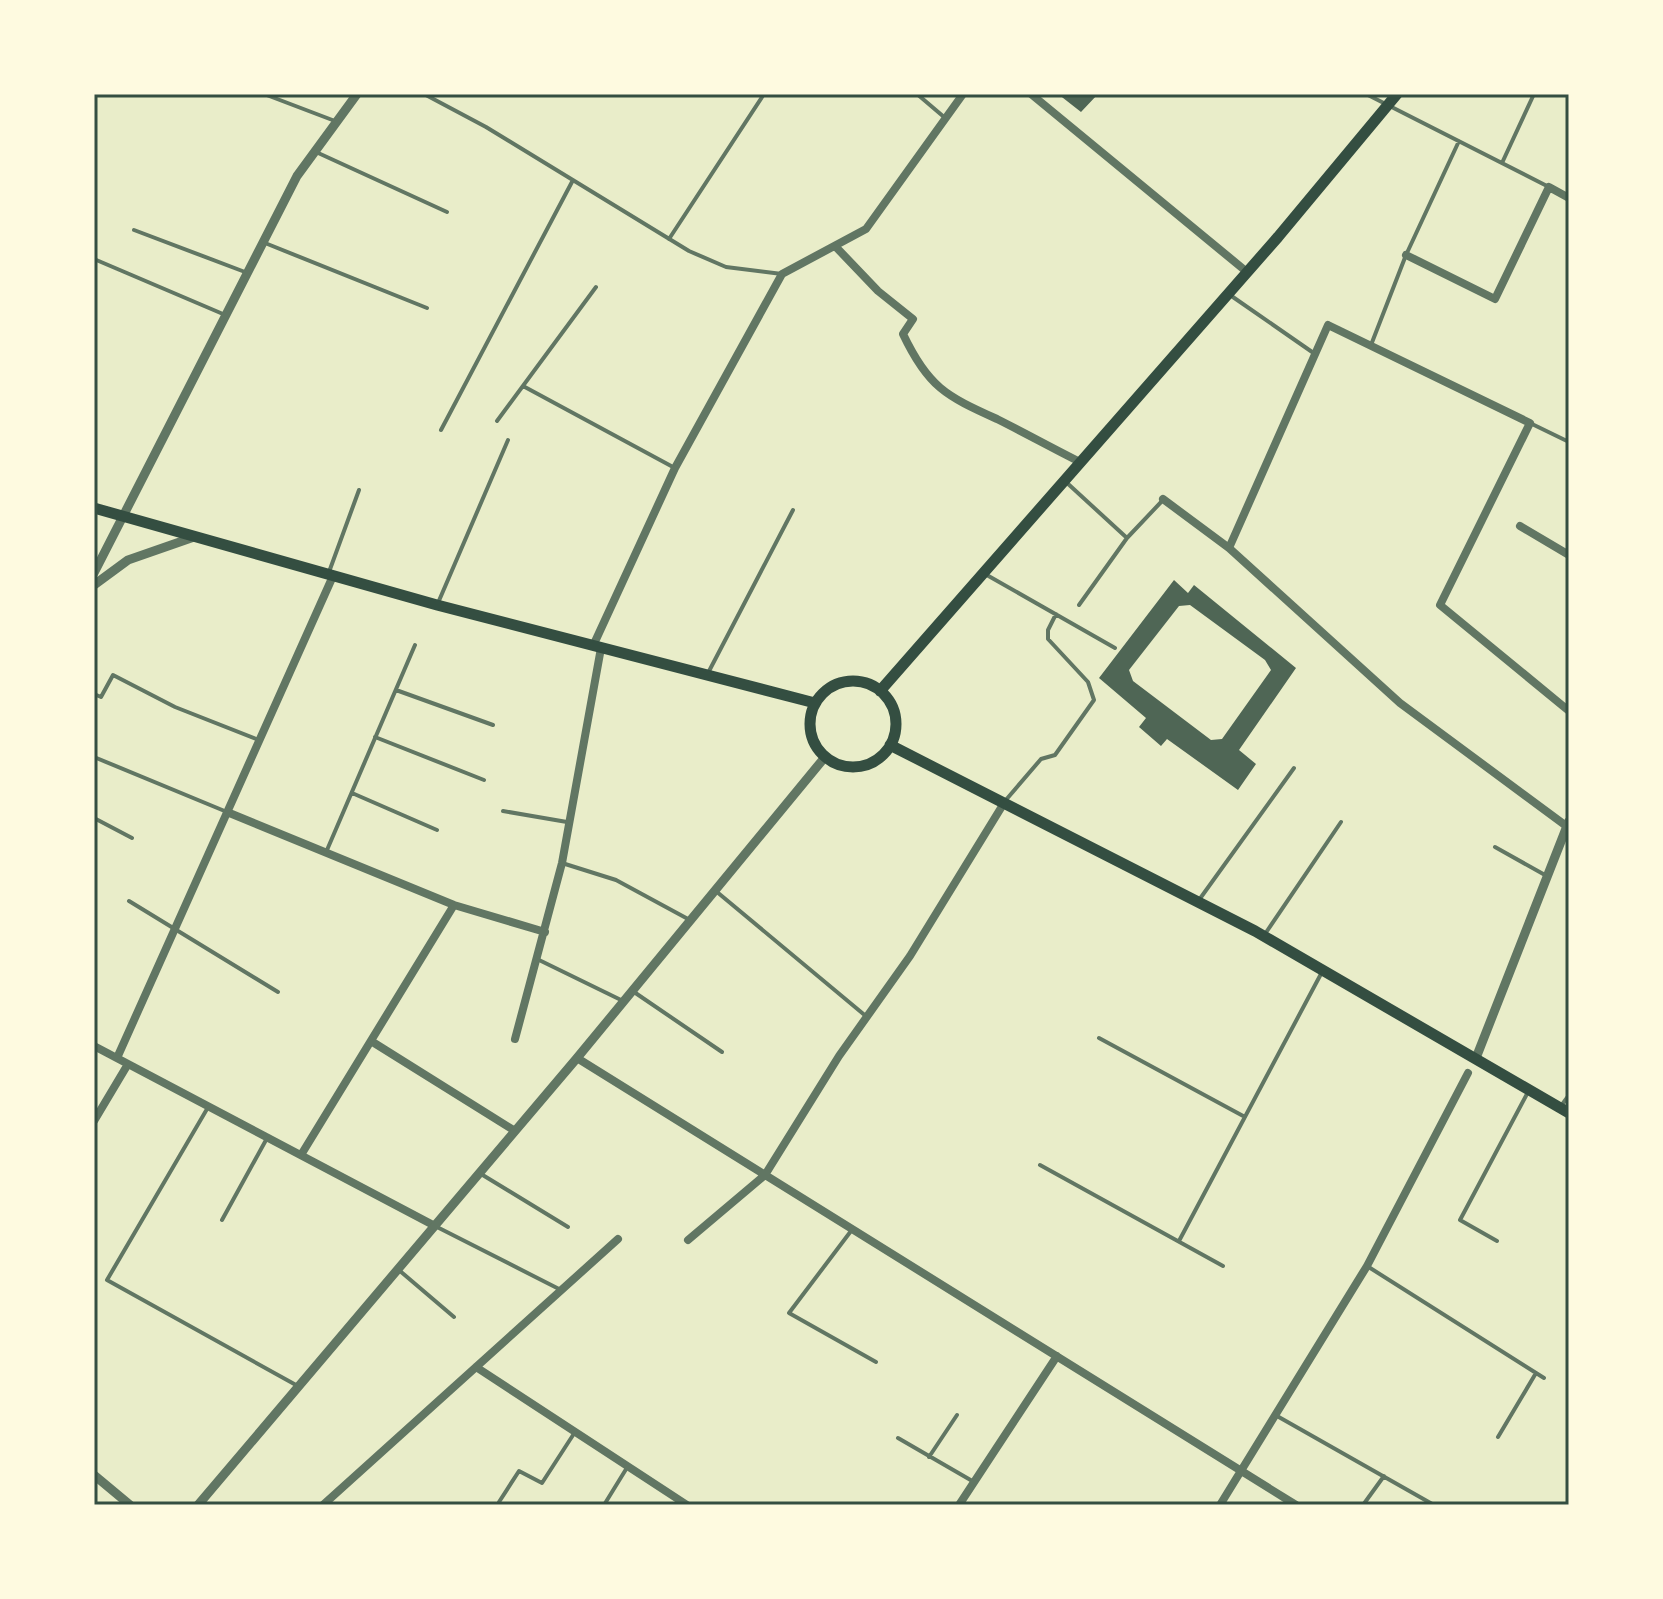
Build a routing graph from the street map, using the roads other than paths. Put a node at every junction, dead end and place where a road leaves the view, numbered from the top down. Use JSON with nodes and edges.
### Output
{"nodes":[{"id":1,"x":264,"y":94,"type":"edge"},
{"id":2,"x":357,"y":94,"type":"edge"},
{"id":3,"x":424,"y":94,"type":"edge"},
{"id":4,"x":764,"y":94,"type":"edge"},
{"id":5,"x":917,"y":94,"type":"edge"},
{"id":6,"x":963,"y":94,"type":"edge"},
{"id":7,"x":1031,"y":94,"type":"edge"},
{"id":8,"x":1366,"y":94,"type":"edge"},
{"id":9,"x":1397,"y":94,"type":"edge"},
{"id":10,"x":1534,"y":94,"type":"edge"},
{"id":11,"x":1388,"y":105,"type":"junction"},
{"id":12,"x":945,"y":119,"type":"junction"},
{"id":13,"x":335,"y":121,"type":"junction"},
{"id":14,"x":1459,"y":141,"type":"junction"},
{"id":15,"x":314,"y":151,"type":"junction"},
{"id":16,"x":1502,"y":163,"type":"junction"},
{"id":17,"x":573,"y":180,"type":"junction"},
{"id":18,"x":1549,"y":187,"type":"junction"},
{"id":19,"x":1569,"y":198,"type":"edge"},
{"id":20,"x":447,"y":212,"type":"dead end"},
{"id":21,"x":134,"y":230,"type":"dead end"},
{"id":22,"x":668,"y":240,"type":"junction"},
{"id":23,"x":263,"y":242,"type":"junction"},
{"id":24,"x":835,"y":246,"type":"junction"},
{"id":25,"x":1406,"y":255,"type":"junction"},
{"id":26,"x":94,"y":259,"type":"edge"},
{"id":27,"x":1247,"y":272,"type":"junction"},
{"id":28,"x":248,"y":273,"type":"junction"},
{"id":29,"x":782,"y":274,"type":"junction"},
{"id":30,"x":596,"y":287,"type":"dead end"},
{"id":31,"x":1228,"y":294,"type":"junction"},
{"id":32,"x":427,"y":308,"type":"dead end"},
{"id":33,"x":225,"y":315,"type":"junction"},
{"id":34,"x":1370,"y":347,"type":"junction"},
{"id":35,"x":1315,"y":354,"type":"junction"},
{"id":36,"x":523,"y":386,"type":"junction"},
{"id":37,"x":497,"y":421,"type":"dead end"},
{"id":38,"x":1530,"y":423,"type":"junction"},
{"id":39,"x":441,"y":430,"type":"dead end"},
{"id":40,"x":508,"y":440,"type":"dead end"},
{"id":41,"x":1569,"y":442,"type":"edge"},
{"id":42,"x":1080,"y":462,"type":"junction"},
{"id":43,"x":675,"y":468,"type":"junction"},
{"id":44,"x":1065,"y":480,"type":"junction"},
{"id":45,"x":359,"y":490,"type":"dead end"},
{"id":46,"x":1163,"y":499,"type":"joint"},
{"id":47,"x":94,"y":508,"type":"edge"},
{"id":48,"x":793,"y":510,"type":"dead end"},
{"id":49,"x":123,"y":517,"type":"junction"},
{"id":50,"x":1520,"y":526,"type":"dead end"},
{"id":51,"x":194,"y":537,"type":"junction"},
{"id":52,"x":1127,"y":538,"type":"junction"},
{"id":53,"x":1229,"y":548,"type":"junction"},
{"id":54,"x":1569,"y":555,"type":"edge"},
{"id":55,"x":94,"y":573,"type":"edge"},
{"id":56,"x":983,"y":573,"type":"junction"},
{"id":57,"x":330,"y":575,"type":"junction"},
{"id":58,"x":94,"y":585,"type":"edge"},
{"id":59,"x":437,"y":605,"type":"junction"},
{"id":60,"x":1079,"y":605,"type":"dead end"},
{"id":61,"x":1056,"y":614,"type":"junction"},
{"id":62,"x":415,"y":645,"type":"dead end"},
{"id":63,"x":597,"y":647,"type":"junction"},
{"id":64,"x":1115,"y":648,"type":"dead end"},
{"id":65,"x":705,"y":677,"type":"junction"},
{"id":66,"x":396,"y":690,"type":"junction"},
{"id":67,"x":880,"y":691,"type":"junction"},
{"id":68,"x":94,"y":694,"type":"edge"},
{"id":69,"x":815,"y":703,"type":"junction"},
{"id":70,"x":1569,"y":711,"type":"edge"},
{"id":71,"x":493,"y":725,"type":"dead end"},
{"id":72,"x":375,"y":737,"type":"junction"},
{"id":73,"x":259,"y":740,"type":"junction"},
{"id":74,"x":890,"y":745,"type":"junction"},
{"id":75,"x":94,"y":757,"type":"edge"},
{"id":76,"x":825,"y":757,"type":"junction"},
{"id":77,"x":1294,"y":768,"type":"dead end"},
{"id":78,"x":484,"y":780,"type":"dead end"},
{"id":79,"x":352,"y":793,"type":"junction"},
{"id":80,"x":1004,"y":803,"type":"junction"},
{"id":81,"x":503,"y":811,"type":"dead end"},
{"id":82,"x":227,"y":812,"type":"junction"},
{"id":83,"x":94,"y":818,"type":"edge"},
{"id":84,"x":567,"y":822,"type":"junction"},
{"id":85,"x":1341,"y":822,"type":"dead end"},
{"id":86,"x":1568,"y":825,"type":"edge"},
{"id":87,"x":437,"y":830,"type":"dead end"},
{"id":88,"x":132,"y":838,"type":"dead end"},
{"id":89,"x":1495,"y":847,"type":"dead end"},
{"id":90,"x":326,"y":853,"type":"junction"},
{"id":91,"x":562,"y":863,"type":"junction"},
{"id":92,"x":1548,"y":876,"type":"junction"},
{"id":93,"x":715,"y":891,"type":"junction"},
{"id":94,"x":129,"y":901,"type":"dead end"},
{"id":95,"x":1198,"y":902,"type":"junction"},
{"id":96,"x":454,"y":905,"type":"junction"},
{"id":97,"x":690,"y":921,"type":"junction"},
{"id":98,"x":175,"y":930,"type":"junction"},
{"id":99,"x":545,"y":932,"type":"junction"},
{"id":100,"x":1264,"y":936,"type":"junction"},
{"id":101,"x":537,"y":959,"type":"junction"},
{"id":102,"x":1323,"y":970,"type":"junction"},
{"id":103,"x":632,"y":991,"type":"junction"},
{"id":104,"x":278,"y":992,"type":"dead end"},
{"id":105,"x":624,"y":1001,"type":"junction"},
{"id":106,"x":868,"y":1017,"type":"junction"},
{"id":107,"x":1099,"y":1038,"type":"dead end"},
{"id":108,"x":515,"y":1039,"type":"dead end"},
{"id":109,"x":371,"y":1041,"type":"junction"},
{"id":110,"x":94,"y":1046,"type":"edge"},
{"id":111,"x":722,"y":1052,"type":"dead end"},
{"id":112,"x":117,"y":1058,"type":"junction"},
{"id":113,"x":577,"y":1058,"type":"junction"},
{"id":114,"x":1476,"y":1058,"type":"junction"},
{"id":115,"x":128,"y":1064,"type":"junction"},
{"id":116,"x":1468,"y":1073,"type":"dead end"},
{"id":117,"x":1529,"y":1089,"type":"junction"},
{"id":118,"x":1569,"y":1095,"type":"edge"},
{"id":119,"x":209,"y":1106,"type":"junction"},
{"id":120,"x":1565,"y":1111,"type":"edge"},
{"id":121,"x":1245,"y":1117,"type":"junction"},
{"id":122,"x":94,"y":1121,"type":"edge"},
{"id":123,"x":515,"y":1131,"type":"junction"},
{"id":124,"x":267,"y":1137,"type":"junction"},
{"id":125,"x":301,"y":1155,"type":"junction"},
{"id":126,"x":1040,"y":1165,"type":"dead end"},
{"id":127,"x":479,"y":1173,"type":"junction"},
{"id":128,"x":765,"y":1175,"type":"junction"},
{"id":129,"x":222,"y":1220,"type":"dead end"},
{"id":130,"x":435,"y":1226,"type":"junction"},
{"id":131,"x":568,"y":1227,"type":"dead end"},
{"id":132,"x":853,"y":1229,"type":"junction"},
{"id":133,"x":618,"y":1239,"type":"dead end"},
{"id":134,"x":688,"y":1240,"type":"dead end"},
{"id":135,"x":1179,"y":1241,"type":"junction"},
{"id":136,"x":1497,"y":1241,"type":"dead end"},
{"id":137,"x":1223,"y":1266,"type":"dead end"},
{"id":138,"x":1367,"y":1266,"type":"junction"},
{"id":139,"x":398,"y":1270,"type":"junction"},
{"id":140,"x":562,"y":1290,"type":"junction"},
{"id":141,"x":454,"y":1317,"type":"dead end"},
{"id":142,"x":1057,"y":1356,"type":"junction"},
{"id":143,"x":876,"y":1362,"type":"dead end"},
{"id":144,"x":476,"y":1367,"type":"junction"},
{"id":145,"x":1536,"y":1373,"type":"junction"},
{"id":146,"x":1544,"y":1378,"type":"dead end"},
{"id":147,"x":298,"y":1386,"type":"junction"},
{"id":148,"x":1275,"y":1414,"type":"junction"},
{"id":149,"x":957,"y":1415,"type":"dead end"},
{"id":150,"x":575,"y":1432,"type":"junction"},
{"id":151,"x":1498,"y":1437,"type":"dead end"},
{"id":152,"x":898,"y":1438,"type":"dead end"},
{"id":153,"x":929,"y":1457,"type":"junction"},
{"id":154,"x":628,"y":1466,"type":"junction"},
{"id":155,"x":1242,"y":1471,"type":"junction"},
{"id":156,"x":94,"y":1475,"type":"edge"},
{"id":157,"x":1384,"y":1476,"type":"junction"},
{"id":158,"x":974,"y":1482,"type":"junction"},
{"id":159,"x":499,"y":1502,"type":"dead end"},
{"id":160,"x":130,"y":1505,"type":"edge"},
{"id":161,"x":198,"y":1505,"type":"edge"},
{"id":162,"x":323,"y":1505,"type":"edge"},
{"id":163,"x":604,"y":1505,"type":"edge"},
{"id":164,"x":687,"y":1505,"type":"edge"},
{"id":165,"x":959,"y":1505,"type":"edge"},
{"id":166,"x":1220,"y":1505,"type":"edge"},
{"id":167,"x":1296,"y":1505,"type":"edge"},
{"id":168,"x":1363,"y":1505,"type":"edge"},
{"id":169,"x":1434,"y":1505,"type":"edge"}],
"edges":[{"from":1,"to":13,"type":"lane"},
{"from":2,"to":13,"type":"street"},
{"from":3,"to":17,"type":"lane"},
{"from":4,"to":22,"type":"lane"},
{"from":5,"to":12,"type":"lane"},
{"from":6,"to":12,"type":"street"},
{"from":7,"to":27,"type":"street"},
{"from":8,"to":11,"type":"lane"},
{"from":9,"to":11,"type":"main road"},
{"from":10,"to":16,"type":"lane"},
{"from":11,"to":14,"type":"lane"},
{"from":11,"to":27,"type":"main road"},
{"from":12,"to":24,"type":"street"},
{"from":13,"to":15,"type":"street"},
{"from":14,"to":16,"type":"lane"},
{"from":14,"to":25,"type":"lane"},
{"from":15,"to":20,"type":"lane"},
{"from":15,"to":23,"type":"street"},
{"from":16,"to":18,"type":"lane"},
{"from":17,"to":22,"type":"lane"},
{"from":17,"to":39,"type":"lane"},
{"from":18,"to":19,"type":"street"},
{"from":18,"to":25,"type":"street"},
{"from":21,"to":28,"type":"lane"},
{"from":22,"to":29,"type":"lane"},
{"from":23,"to":28,"type":"street"},
{"from":23,"to":32,"type":"lane"},
{"from":24,"to":29,"type":"street"},
{"from":24,"to":42,"type":"street"},
{"from":25,"to":34,"type":"lane"},
{"from":26,"to":33,"type":"lane"},
{"from":27,"to":31,"type":"main road"},
{"from":28,"to":33,"type":"street"},
{"from":29,"to":43,"type":"street"},
{"from":30,"to":36,"type":"lane"},
{"from":31,"to":35,"type":"lane"},
{"from":31,"to":42,"type":"main road"},
{"from":33,"to":49,"type":"street"},
{"from":34,"to":35,"type":"street"},
{"from":34,"to":38,"type":"street"},
{"from":35,"to":53,"type":"street"},
{"from":36,"to":37,"type":"lane"},
{"from":36,"to":43,"type":"lane"},
{"from":38,"to":41,"type":"lane"},
{"from":38,"to":70,"type":"street"},
{"from":40,"to":59,"type":"lane"},
{"from":42,"to":44,"type":"main road"},
{"from":43,"to":63,"type":"street"},
{"from":44,"to":52,"type":"lane"},
{"from":44,"to":56,"type":"main road"},
{"from":45,"to":57,"type":"lane"},
{"from":46,"to":52,"type":"lane"},
{"from":46,"to":53,"type":"street"},
{"from":47,"to":49,"type":"main road"},
{"from":48,"to":65,"type":"lane"},
{"from":49,"to":51,"type":"main road"},
{"from":49,"to":55,"type":"street"},
{"from":50,"to":54,"type":"street"},
{"from":51,"to":57,"type":"main road"},
{"from":51,"to":58,"type":"street"},
{"from":52,"to":60,"type":"lane"},
{"from":53,"to":86,"type":"street"},
{"from":56,"to":61,"type":"lane"},
{"from":56,"to":67,"type":"main road"},
{"from":57,"to":59,"type":"main road"},
{"from":57,"to":73,"type":"street"},
{"from":59,"to":63,"type":"main road"},
{"from":61,"to":64,"type":"lane"},
{"from":61,"to":80,"type":"lane"},
{"from":62,"to":66,"type":"lane"},
{"from":63,"to":65,"type":"main road"},
{"from":63,"to":84,"type":"street"},
{"from":65,"to":69,"type":"main road"},
{"from":66,"to":71,"type":"lane"},
{"from":66,"to":72,"type":"lane"},
{"from":67,"to":69,"type":"main road"},
{"from":67,"to":74,"type":"main road"},
{"from":68,"to":73,"type":"lane"},
{"from":69,"to":76,"type":"main road"},
{"from":72,"to":78,"type":"lane"},
{"from":72,"to":79,"type":"lane"},
{"from":73,"to":82,"type":"street"},
{"from":74,"to":76,"type":"main road"},
{"from":74,"to":80,"type":"main road"},
{"from":75,"to":82,"type":"lane"},
{"from":76,"to":93,"type":"street"},
{"from":77,"to":95,"type":"lane"},
{"from":79,"to":87,"type":"lane"},
{"from":79,"to":90,"type":"lane"},
{"from":80,"to":95,"type":"main road"},
{"from":80,"to":106,"type":"street"},
{"from":81,"to":84,"type":"lane"},
{"from":82,"to":90,"type":"street"},
{"from":82,"to":98,"type":"street"},
{"from":83,"to":88,"type":"lane"},
{"from":84,"to":91,"type":"street"},
{"from":85,"to":100,"type":"lane"},
{"from":86,"to":92,"type":"street"},
{"from":89,"to":92,"type":"lane"},
{"from":90,"to":96,"type":"street"},
{"from":91,"to":97,"type":"lane"},
{"from":91,"to":99,"type":"street"},
{"from":92,"to":114,"type":"street"},
{"from":93,"to":97,"type":"street"},
{"from":93,"to":106,"type":"lane"},
{"from":94,"to":98,"type":"lane"},
{"from":95,"to":100,"type":"main road"},
{"from":96,"to":99,"type":"street"},
{"from":96,"to":109,"type":"street"},
{"from":97,"to":103,"type":"street"},
{"from":98,"to":104,"type":"lane"},
{"from":98,"to":112,"type":"street"},
{"from":99,"to":101,"type":"street"},
{"from":100,"to":102,"type":"main road"},
{"from":101,"to":105,"type":"lane"},
{"from":101,"to":108,"type":"street"},
{"from":102,"to":114,"type":"main road"},
{"from":102,"to":121,"type":"lane"},
{"from":103,"to":105,"type":"street"},
{"from":103,"to":111,"type":"lane"},
{"from":105,"to":113,"type":"street"},
{"from":106,"to":128,"type":"street"},
{"from":107,"to":121,"type":"lane"},
{"from":109,"to":123,"type":"street"},
{"from":109,"to":125,"type":"street"},
{"from":110,"to":112,"type":"street"},
{"from":112,"to":115,"type":"street"},
{"from":113,"to":123,"type":"street"},
{"from":113,"to":128,"type":"street"},
{"from":114,"to":117,"type":"main road"},
{"from":115,"to":119,"type":"street"},
{"from":115,"to":122,"type":"street"},
{"from":116,"to":138,"type":"street"},
{"from":117,"to":120,"type":"main road"},
{"from":117,"to":136,"type":"lane"},
{"from":118,"to":120,"type":"lane"},
{"from":119,"to":124,"type":"street"},
{"from":119,"to":147,"type":"lane"},
{"from":121,"to":135,"type":"lane"},
{"from":123,"to":127,"type":"street"},
{"from":124,"to":125,"type":"street"},
{"from":124,"to":129,"type":"lane"},
{"from":125,"to":130,"type":"street"},
{"from":126,"to":135,"type":"lane"},
{"from":127,"to":130,"type":"street"},
{"from":127,"to":131,"type":"lane"},
{"from":128,"to":132,"type":"street"},
{"from":128,"to":134,"type":"street"},
{"from":130,"to":139,"type":"street"},
{"from":130,"to":140,"type":"lane"},
{"from":132,"to":142,"type":"street"},
{"from":132,"to":143,"type":"lane"},
{"from":133,"to":140,"type":"street"},
{"from":135,"to":137,"type":"lane"},
{"from":138,"to":145,"type":"lane"},
{"from":138,"to":148,"type":"street"},
{"from":139,"to":141,"type":"lane"},
{"from":139,"to":147,"type":"street"},
{"from":140,"to":144,"type":"street"},
{"from":142,"to":155,"type":"street"},
{"from":142,"to":158,"type":"street"},
{"from":144,"to":150,"type":"street"},
{"from":144,"to":162,"type":"street"},
{"from":145,"to":146,"type":"lane"},
{"from":145,"to":151,"type":"lane"},
{"from":147,"to":161,"type":"street"},
{"from":148,"to":155,"type":"street"},
{"from":148,"to":157,"type":"lane"},
{"from":149,"to":153,"type":"lane"},
{"from":150,"to":154,"type":"street"},
{"from":150,"to":159,"type":"lane"},
{"from":152,"to":153,"type":"lane"},
{"from":153,"to":158,"type":"lane"},
{"from":154,"to":163,"type":"lane"},
{"from":154,"to":164,"type":"street"},
{"from":155,"to":166,"type":"street"},
{"from":155,"to":167,"type":"street"},
{"from":156,"to":160,"type":"street"},
{"from":157,"to":168,"type":"lane"},
{"from":157,"to":169,"type":"lane"},
{"from":158,"to":165,"type":"street"}]}
